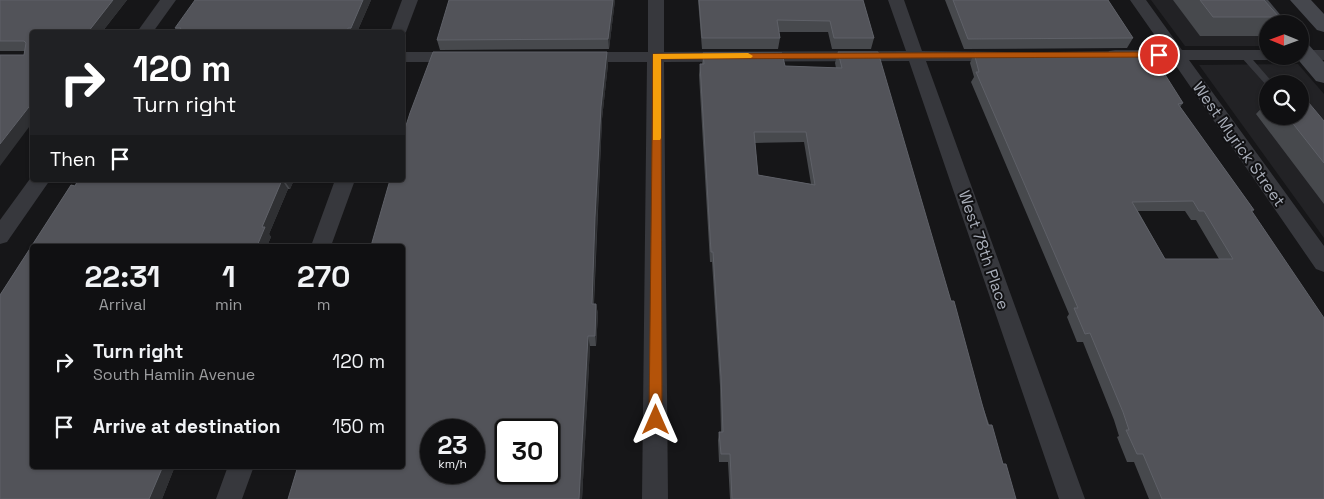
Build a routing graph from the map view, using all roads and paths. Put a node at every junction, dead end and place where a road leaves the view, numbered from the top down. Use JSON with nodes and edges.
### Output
{"nodes":[{"id":1,"x":168,"y":0,"type":"edge"},
{"id":2,"x":410,"y":0,"type":"edge"},
{"id":3,"x":656,"y":0,"type":"edge"},
{"id":4,"x":896,"y":0,"type":"edge"},
{"id":5,"x":1138,"y":0,"type":"edge"},
{"id":6,"x":1257,"y":0,"type":"edge"},
{"id":7,"x":1300,"y":0,"type":"edge"},
{"id":8,"x":1270,"y":15,"type":"edge"},
{"id":9,"x":1324,"y":26,"type":"edge"},
{"id":10,"x":146,"y":30,"type":"edge"},
{"id":11,"x":399,"y":30,"type":"edge"},
{"id":12,"x":1101,"y":55,"type":"edge"},
{"id":13,"x":1176,"y":55,"type":"junction"},
{"id":14,"x":1244,"y":55,"type":"junction"},
{"id":15,"x":1259,"y":55,"type":"edge"},
{"id":16,"x":656,"y":56,"type":"junction"},
{"id":17,"x":916,"y":56,"type":"junction"},
{"id":18,"x":1013,"y":56,"type":"edge"},
{"id":19,"x":1309,"y":56,"type":"edge"},
{"id":20,"x":405,"y":57,"type":"edge"},
{"id":21,"x":480,"y":57,"type":"edge"},
{"id":22,"x":567,"y":57,"type":"edge"},
{"id":23,"x":1262,"y":75,"type":"edge"},
{"id":24,"x":1324,"y":76,"type":"edge"},
{"id":25,"x":39,"y":182,"type":"edge"},
{"id":26,"x":344,"y":182,"type":"edge"},
{"id":27,"x":0,"y":236,"type":"edge"},
{"id":28,"x":322,"y":244,"type":"edge"},
{"id":29,"x":1324,"y":263,"type":"edge"},
{"id":30,"x":240,"y":469,"type":"edge"},
{"id":31,"x":229,"y":499,"type":"edge"},
{"id":32,"x":655,"y":499,"type":"edge"},
{"id":33,"x":1072,"y":499,"type":"edge"}],
"edges":[{"from":1,"to":10,"type":"street"},
{"from":2,"to":11,"type":"street"},
{"from":3,"to":16,"type":"street"},
{"from":4,"to":17,"type":"street","name":"West 78th Place"},
{"from":5,"to":13,"type":"street","name":"West Myrick Street"},
{"from":6,"to":8,"type":"main road"},
{"from":7,"to":9,"type":"main road"},
{"from":12,"to":13,"type":"street"},
{"from":13,"to":14,"type":"street"},
{"from":13,"to":29,"type":"street","name":"West Myrick Street"},
{"from":14,"to":15,"type":"street"},
{"from":14,"to":23,"type":"lane"},
{"from":16,"to":17,"type":"street"},
{"from":16,"to":22,"type":"street"},
{"from":16,"to":32,"type":"street"},
{"from":17,"to":18,"type":"street"},
{"from":17,"to":33,"type":"street","name":"West 78th Place"},
{"from":19,"to":24,"type":"main road"},
{"from":20,"to":21,"type":"street"},
{"from":25,"to":27,"type":"street"},
{"from":26,"to":28,"type":"street"},
{"from":30,"to":31,"type":"street"}]}
